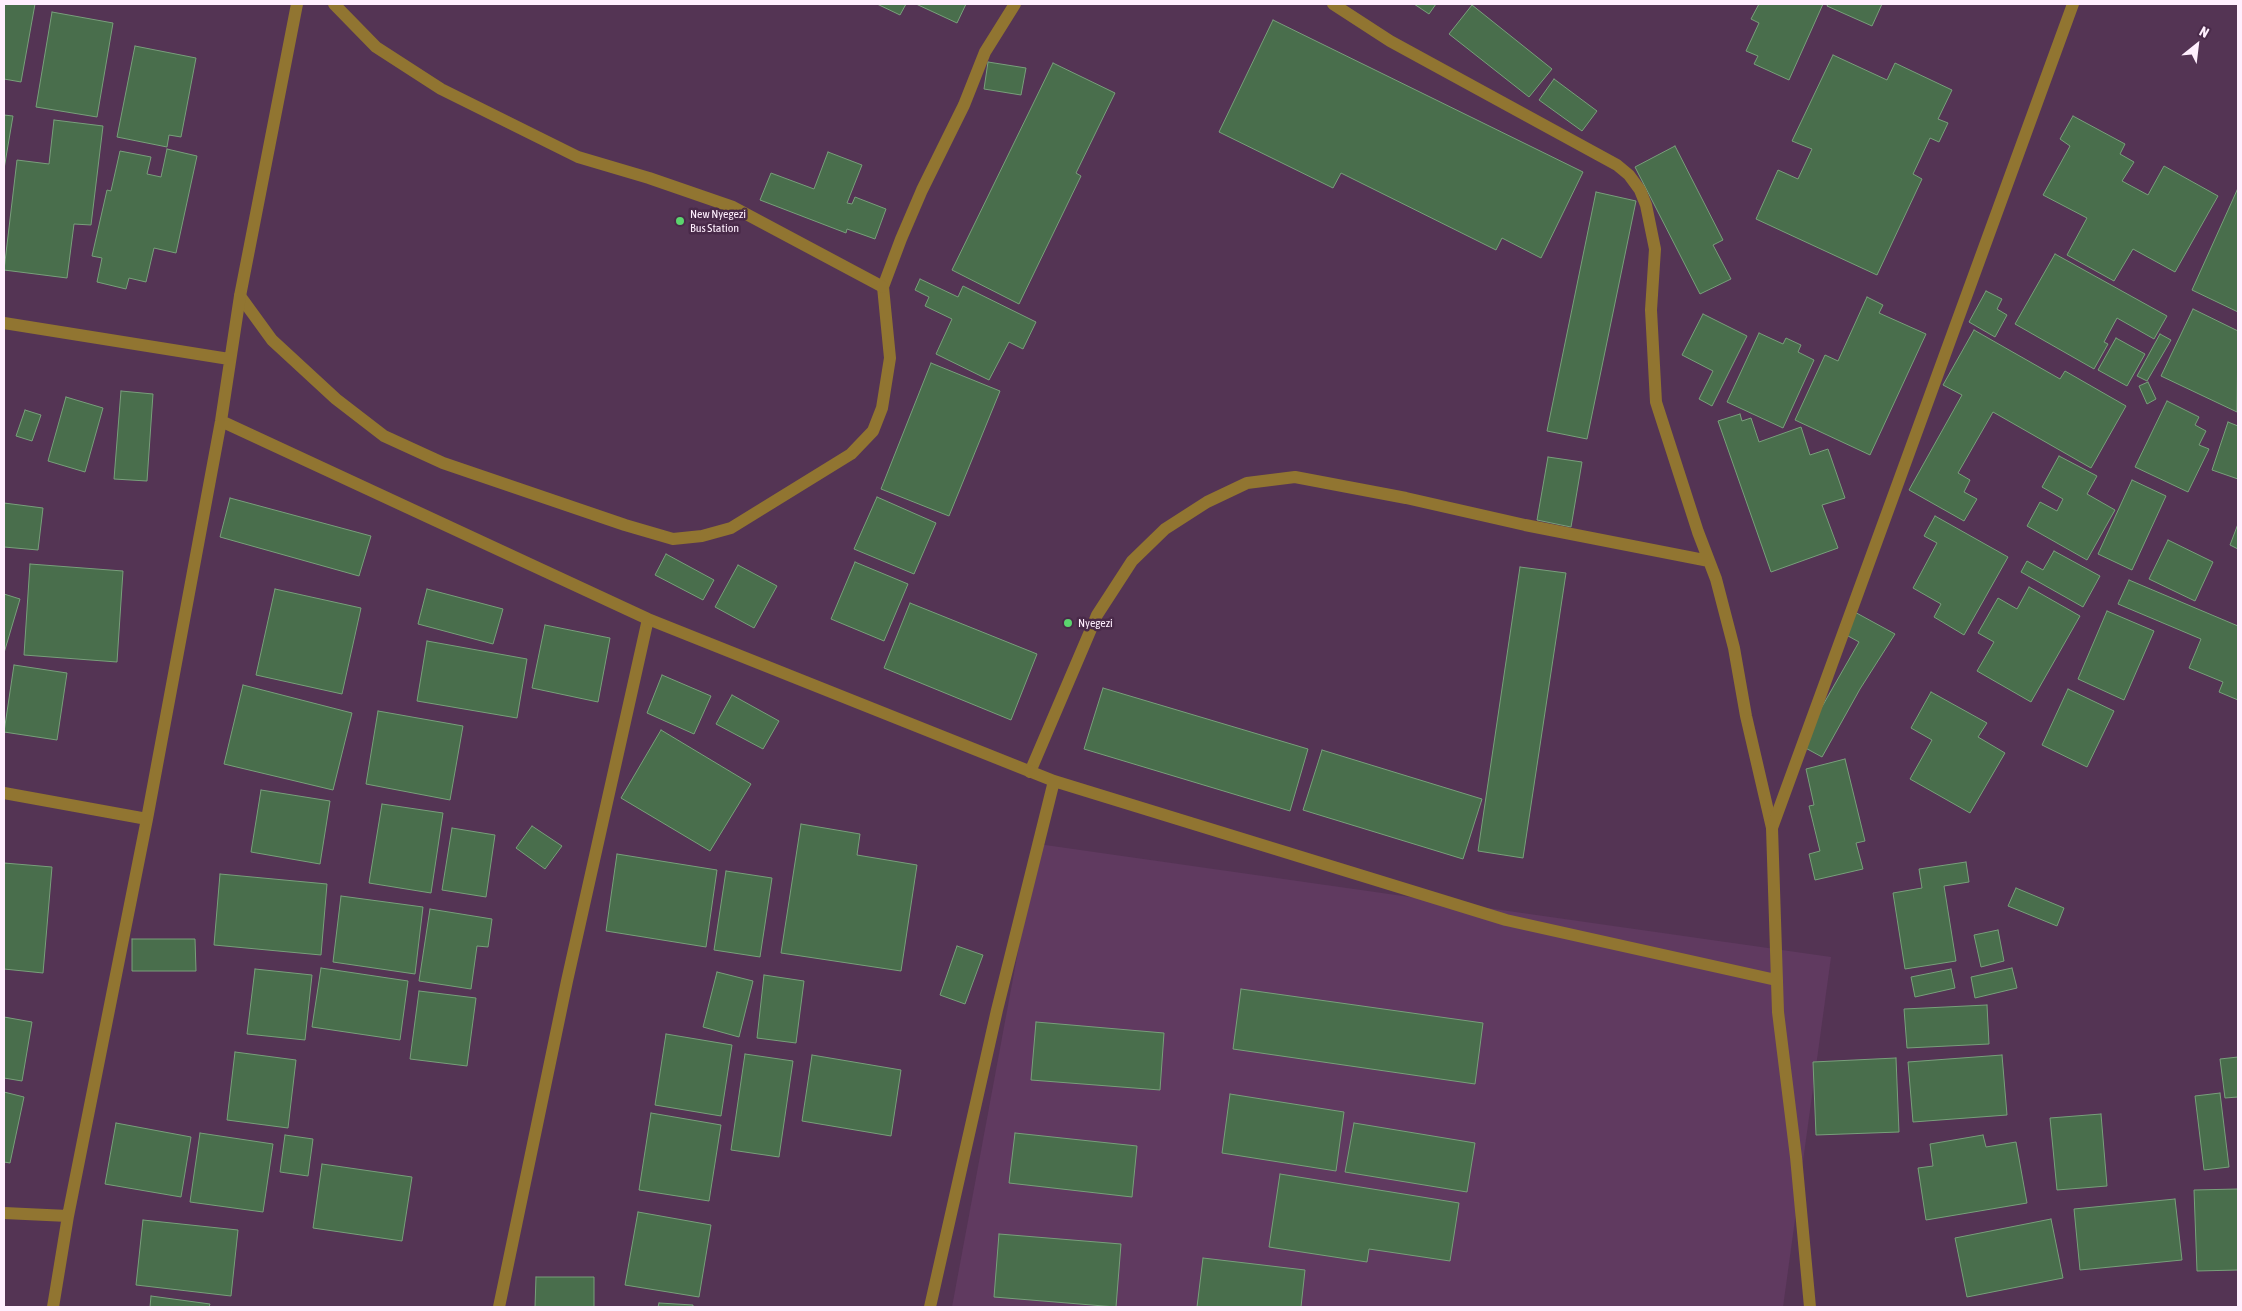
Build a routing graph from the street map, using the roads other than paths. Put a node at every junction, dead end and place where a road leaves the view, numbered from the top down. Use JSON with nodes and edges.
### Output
{"nodes":[{"id":1,"x":296,"y":4,"type":"edge"},
{"id":2,"x":334,"y":4,"type":"edge"},
{"id":3,"x":1015,"y":4,"type":"edge"},
{"id":4,"x":1333,"y":4,"type":"edge"},
{"id":5,"x":2073,"y":4,"type":"edge"},
{"id":6,"x":884,"y":287,"type":"junction"},
{"id":7,"x":240,"y":296,"type":"junction"},
{"id":8,"x":4,"y":323,"type":"edge"},
{"id":9,"x":230,"y":359,"type":"junction"},
{"id":10,"x":221,"y":421,"type":"junction"},
{"id":11,"x":1709,"y":561,"type":"junction"},
{"id":12,"x":648,"y":619,"type":"junction"},
{"id":13,"x":1030,"y":772,"type":"junction"},
{"id":14,"x":1054,"y":781,"type":"junction"},
{"id":15,"x":4,"y":793,"type":"edge"},
{"id":16,"x":147,"y":819,"type":"junction"},
{"id":17,"x":1772,"y":828,"type":"junction"},
{"id":18,"x":1776,"y":980,"type":"junction"},
{"id":19,"x":4,"y":1214,"type":"edge"},
{"id":20,"x":68,"y":1216,"type":"junction"},
{"id":21,"x":53,"y":1307,"type":"edge"},
{"id":22,"x":500,"y":1307,"type":"edge"},
{"id":23,"x":930,"y":1307,"type":"edge"},
{"id":24,"x":1810,"y":1307,"type":"edge"}],
"edges":[{"from":1,"to":7,"type":"street"},
{"from":2,"to":6,"type":"street"},
{"from":3,"to":6,"type":"street"},
{"from":4,"to":11,"type":"street"},
{"from":5,"to":17,"type":"street"},
{"from":6,"to":7,"type":"street"},
{"from":7,"to":9,"type":"street"},
{"from":8,"to":9,"type":"street"},
{"from":9,"to":10,"type":"street"},
{"from":10,"to":12,"type":"street"},
{"from":10,"to":16,"type":"street"},
{"from":11,"to":13,"type":"street"},
{"from":11,"to":17,"type":"street"},
{"from":12,"to":13,"type":"street"},
{"from":12,"to":22,"type":"street"},
{"from":13,"to":14,"type":"street"},
{"from":14,"to":18,"type":"street"},
{"from":14,"to":23,"type":"street"},
{"from":15,"to":16,"type":"street"},
{"from":16,"to":20,"type":"street"},
{"from":17,"to":18,"type":"street"},
{"from":18,"to":24,"type":"street"},
{"from":19,"to":20,"type":"street"},
{"from":20,"to":21,"type":"street"}]}
